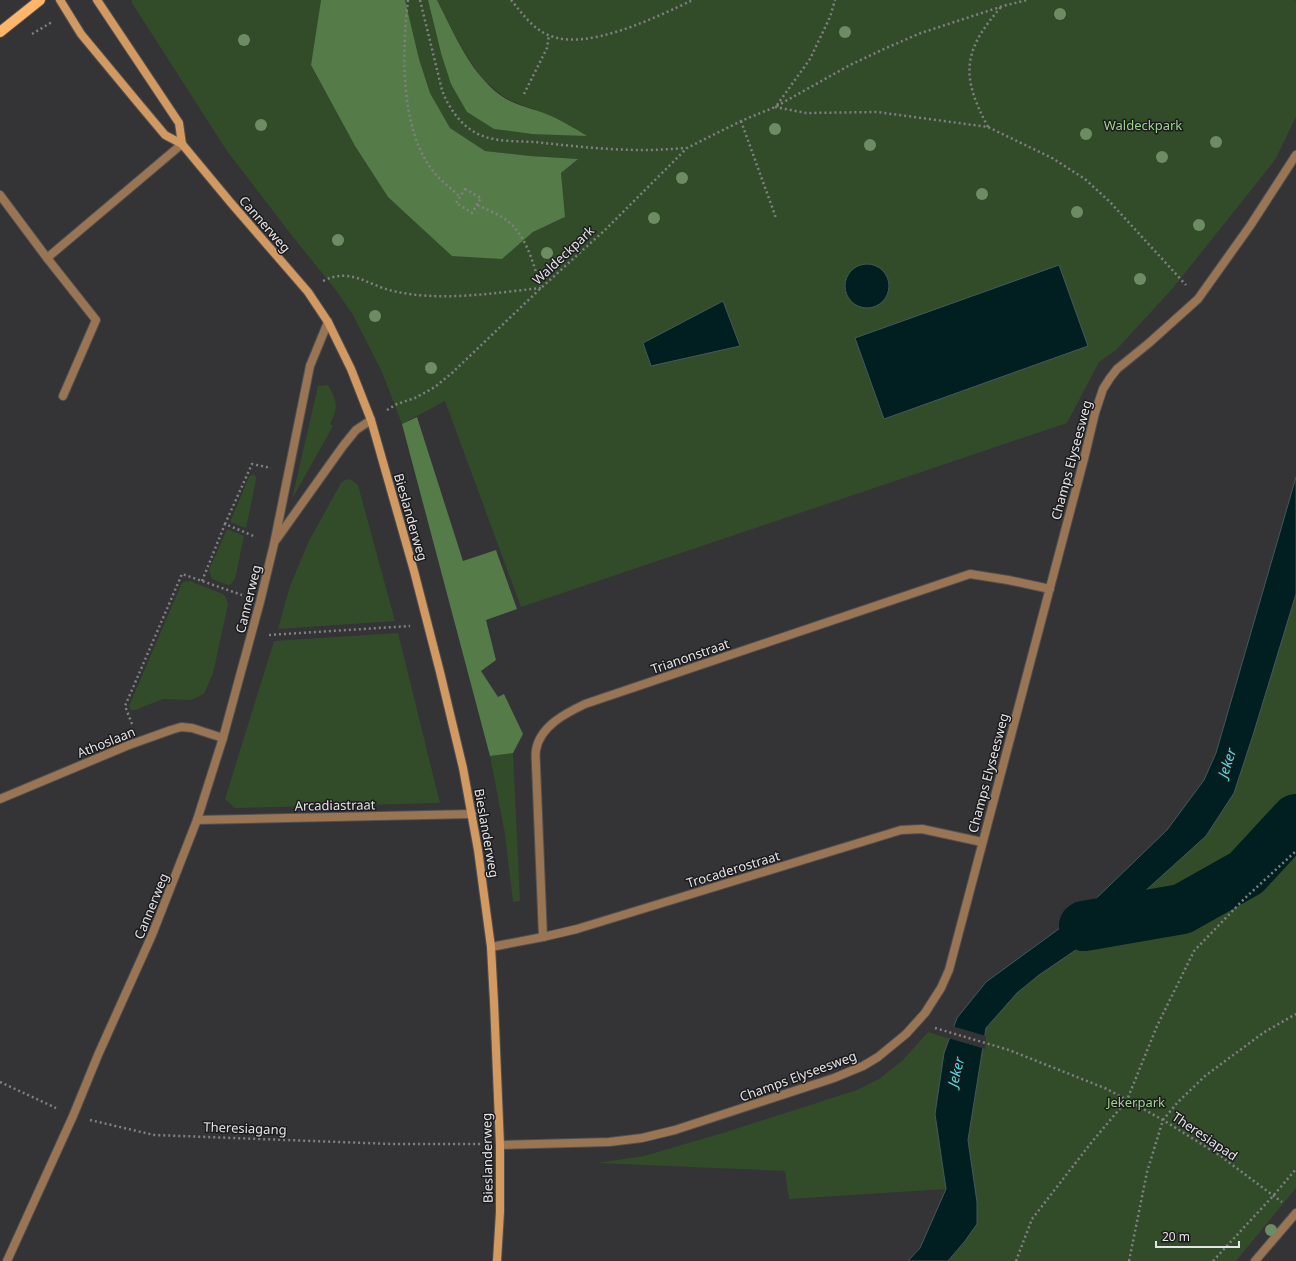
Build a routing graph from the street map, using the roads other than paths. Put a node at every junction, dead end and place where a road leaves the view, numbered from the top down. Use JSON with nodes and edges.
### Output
{"nodes":[{"id":1,"x":40,"y":0,"type":"edge"},
{"id":2,"x":60,"y":0,"type":"edge"},
{"id":3,"x":97,"y":0,"type":"edge"},
{"id":4,"x":0,"y":32,"type":"edge"},
{"id":5,"x":182,"y":144,"type":"junction"},
{"id":6,"x":1296,"y":155,"type":"edge"},
{"id":7,"x":0,"y":195,"type":"edge"},
{"id":8,"x":47,"y":258,"type":"junction"},
{"id":9,"x":328,"y":322,"type":"junction"},
{"id":10,"x":63,"y":396,"type":"dead end"},
{"id":11,"x":371,"y":420,"type":"junction"},
{"id":12,"x":274,"y":544,"type":"junction"},
{"id":13,"x":1050,"y":589,"type":"junction"},
{"id":14,"x":223,"y":738,"type":"junction"},
{"id":15,"x":0,"y":799,"type":"edge"},
{"id":16,"x":472,"y":814,"type":"junction"},
{"id":17,"x":197,"y":820,"type":"junction"},
{"id":18,"x":982,"y":842,"type":"junction"},
{"id":19,"x":544,"y":938,"type":"junction"},
{"id":20,"x":491,"y":947,"type":"junction"},
{"id":21,"x":500,"y":1145,"type":"junction"},
{"id":22,"x":1296,"y":1213,"type":"edge"},
{"id":23,"x":7,"y":1261,"type":"edge"},
{"id":24,"x":497,"y":1261,"type":"edge"},
{"id":25,"x":1255,"y":1261,"type":"edge"}],
"edges":[{"from":1,"to":4,"type":"main road"},
{"from":2,"to":5,"type":"main road","name":"Cannerweg"},
{"from":3,"to":5,"type":"main road"},
{"from":5,"to":8,"type":"street"},
{"from":5,"to":9,"type":"main road","name":"Cannerweg"},
{"from":6,"to":13,"type":"street","name":"Champs Elyseesweg"},
{"from":7,"to":8,"type":"street"},
{"from":8,"to":10,"type":"street"},
{"from":9,"to":11,"type":"main road","name":"Cannerweg"},
{"from":9,"to":12,"type":"street","name":"Cannerweg"},
{"from":11,"to":12,"type":"street","name":"Cannerweg"},
{"from":11,"to":16,"type":"main road","name":"Bieslanderweg"},
{"from":12,"to":14,"type":"street","name":"Cannerweg"},
{"from":13,"to":18,"type":"street","name":"Champs Elyseesweg"},
{"from":13,"to":19,"type":"street","name":"Trianonstraat"},
{"from":14,"to":15,"type":"street","name":"Athoslaan"},
{"from":14,"to":17,"type":"street","name":"Cannerweg"},
{"from":16,"to":17,"type":"street","name":"Arcadiastraat"},
{"from":16,"to":20,"type":"main road","name":"Bieslanderweg"},
{"from":17,"to":23,"type":"street","name":"Cannerweg"},
{"from":18,"to":19,"type":"street","name":"Trocaderostraat"},
{"from":18,"to":21,"type":"street","name":"Champs Elyseesweg"},
{"from":19,"to":20,"type":"street","name":"Trocaderostraat"},
{"from":20,"to":21,"type":"main road","name":"Bieslanderweg"},
{"from":21,"to":24,"type":"main road","name":"Bieslanderweg"},
{"from":22,"to":25,"type":"street"}]}
